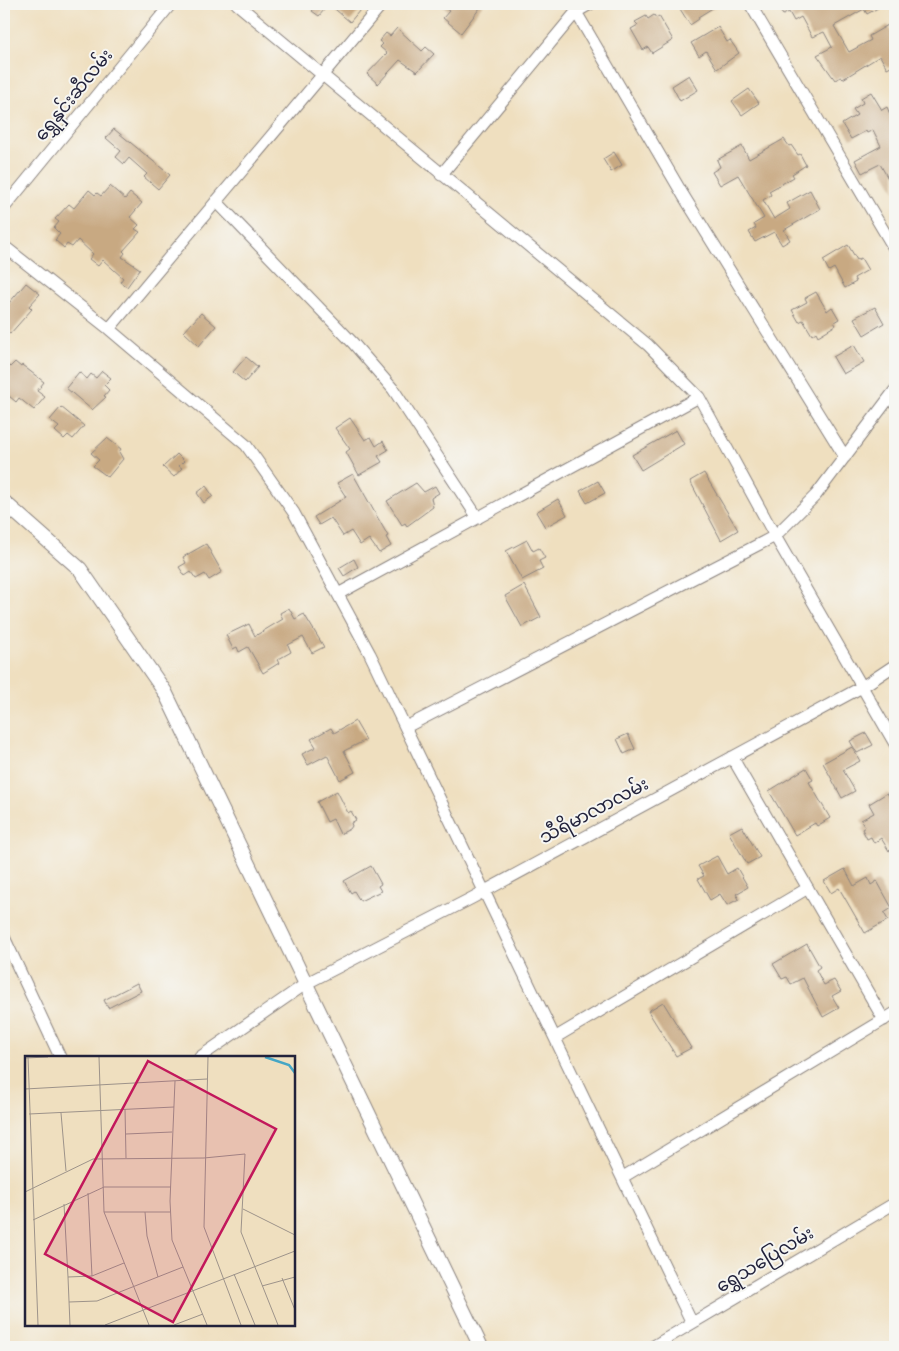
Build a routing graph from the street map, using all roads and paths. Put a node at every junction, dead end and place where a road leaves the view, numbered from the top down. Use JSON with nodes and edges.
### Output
{"nodes":[{"id":1,"x":171,"y":4,"type":"edge"},
{"id":2,"x":237,"y":4,"type":"edge"},
{"id":3,"x":382,"y":4,"type":"edge"},
{"id":4,"x":590,"y":4,"type":"edge"},
{"id":5,"x":750,"y":4,"type":"edge"},
{"id":6,"x":576,"y":12,"type":"junction"},
{"id":7,"x":322,"y":75,"type":"junction"},
{"id":8,"x":441,"y":175,"type":"junction"},
{"id":9,"x":216,"y":201,"type":"junction"},
{"id":10,"x":4,"y":208,"type":"edge"},
{"id":11,"x":4,"y":246,"type":"edge"},
{"id":12,"x":895,"y":250,"type":"edge"},
{"id":13,"x":109,"y":329,"type":"junction"},
{"id":14,"x":895,"y":390,"type":"edge"},
{"id":15,"x":699,"y":398,"type":"junction"},
{"id":16,"x":845,"y":457,"type":"junction"},
{"id":17,"x":4,"y":502,"type":"edge"},
{"id":18,"x":478,"y":518,"type":"junction"},
{"id":19,"x":775,"y":536,"type":"junction"},
{"id":20,"x":338,"y":594,"type":"junction"},
{"id":21,"x":895,"y":665,"type":"edge"},
{"id":22,"x":862,"y":687,"type":"junction"},
{"id":23,"x":406,"y":726,"type":"junction"},
{"id":24,"x":895,"y":744,"type":"edge"},
{"id":25,"x":732,"y":757,"type":"junction"},
{"id":26,"x":808,"y":888,"type":"junction"},
{"id":27,"x":483,"y":891,"type":"junction"},
{"id":28,"x":4,"y":937,"type":"edge"},
{"id":29,"x":307,"y":983,"type":"junction"},
{"id":30,"x":895,"y":1013,"type":"edge"},
{"id":31,"x":884,"y":1020,"type":"junction"},
{"id":32,"x":556,"y":1037,"type":"junction"},
{"id":33,"x":60,"y":1056,"type":"edge"},
{"id":34,"x":201,"y":1056,"type":"edge"},
{"id":35,"x":623,"y":1177,"type":"junction"},
{"id":36,"x":895,"y":1203,"type":"edge"},
{"id":37,"x":692,"y":1323,"type":"junction"},
{"id":38,"x":481,"y":1347,"type":"edge"},
{"id":39,"x":652,"y":1347,"type":"edge"}],
"edges":[{"from":1,"to":10,"type":"street","name":"ရွှေနှင်းဆီလမ်း"},
{"from":2,"to":7,"type":"street"},
{"from":3,"to":7,"type":"street"},
{"from":4,"to":6,"type":"street"},
{"from":5,"to":12,"type":"street"},
{"from":6,"to":8,"type":"street"},
{"from":6,"to":16,"type":"street"},
{"from":7,"to":8,"type":"street"},
{"from":7,"to":9,"type":"street"},
{"from":8,"to":15,"type":"street"},
{"from":9,"to":13,"type":"street"},
{"from":9,"to":18,"type":"street"},
{"from":11,"to":13,"type":"street"},
{"from":13,"to":20,"type":"street"},
{"from":14,"to":16,"type":"street"},
{"from":15,"to":18,"type":"street"},
{"from":15,"to":19,"type":"street"},
{"from":16,"to":19,"type":"street"},
{"from":17,"to":29,"type":"street"},
{"from":18,"to":20,"type":"street"},
{"from":19,"to":22,"type":"street"},
{"from":19,"to":23,"type":"street"},
{"from":20,"to":23,"type":"street"},
{"from":21,"to":22,"type":"street","name":"သီရိမာလာလမ်း"},
{"from":22,"to":24,"type":"street"},
{"from":22,"to":25,"type":"street","name":"သီရိမာလာလမ်း"},
{"from":23,"to":27,"type":"street"},
{"from":25,"to":26,"type":"street"},
{"from":25,"to":27,"type":"street","name":"သီရိမာလာလမ်း"},
{"from":26,"to":31,"type":"street"},
{"from":26,"to":32,"type":"street"},
{"from":27,"to":29,"type":"street","name":"သီရိမာလာလမ်း"},
{"from":27,"to":32,"type":"street"},
{"from":28,"to":33,"type":"street"},
{"from":29,"to":34,"type":"street","name":"သီရိမာလာလမ်း"},
{"from":29,"to":38,"type":"street"},
{"from":30,"to":31,"type":"street"},
{"from":31,"to":35,"type":"street"},
{"from":32,"to":35,"type":"street"},
{"from":35,"to":37,"type":"street"},
{"from":36,"to":37,"type":"street","name":"ရွှေသပြေလမ်း"},
{"from":37,"to":39,"type":"street","name":"ရွှေသပြေလမ်း"}]}
